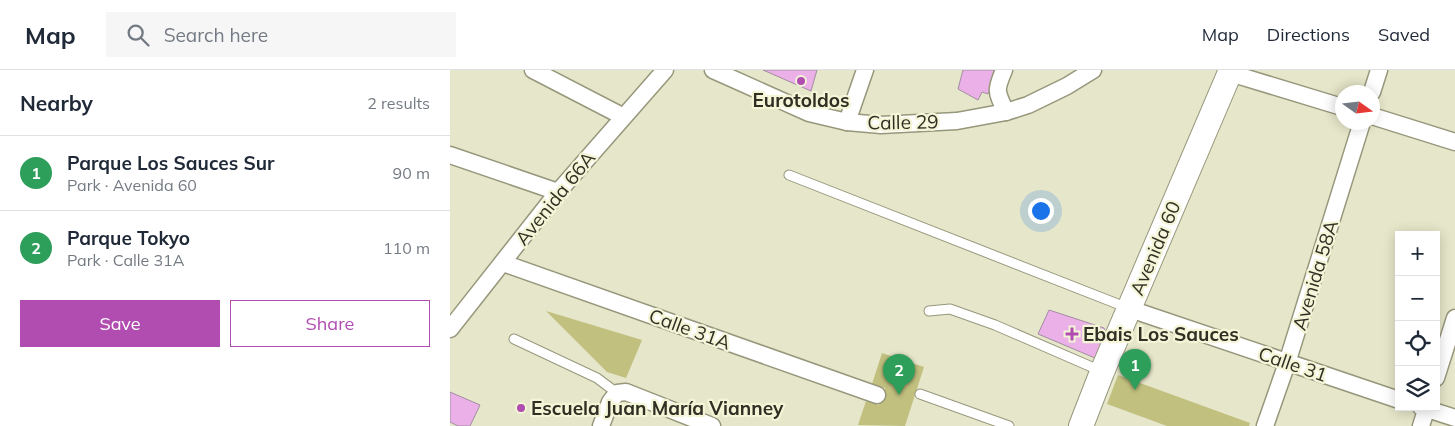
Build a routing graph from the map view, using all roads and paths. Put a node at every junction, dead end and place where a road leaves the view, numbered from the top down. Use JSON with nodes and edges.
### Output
{"nodes":[{"id":1,"x":533,"y":70,"type":"edge"},
{"id":2,"x":664,"y":70,"type":"edge"},
{"id":3,"x":713,"y":70,"type":"edge"},
{"id":4,"x":865,"y":70,"type":"edge"},
{"id":5,"x":1004,"y":70,"type":"edge"},
{"id":6,"x":1093,"y":70,"type":"edge"},
{"id":7,"x":1379,"y":70,"type":"edge"},
{"id":8,"x":1230,"y":71,"type":"edge"},
{"id":9,"x":1374,"y":85,"type":"edge"},
{"id":10,"x":1335,"y":105,"type":"edge"},
{"id":11,"x":1006,"y":112,"type":"junction"},
{"id":12,"x":622,"y":116,"type":"junction"},
{"id":13,"x":1380,"y":119,"type":"edge"},
{"id":14,"x":848,"y":122,"type":"junction"},
{"id":15,"x":1360,"y":130,"type":"edge"},
{"id":16,"x":1455,"y":142,"type":"edge"},
{"id":17,"x":450,"y":155,"type":"edge"},
{"id":18,"x":789,"y":175,"type":"dead end"},
{"id":19,"x":558,"y":192,"type":"junction"},
{"id":20,"x":503,"y":262,"type":"junction"},
{"id":21,"x":1130,"y":308,"type":"junction"},
{"id":22,"x":929,"y":310,"type":"dead end"},
{"id":23,"x":1455,"y":318,"type":"edge"},
{"id":24,"x":450,"y":329,"type":"edge"},
{"id":25,"x":514,"y":339,"type":"dead end"},
{"id":26,"x":1287,"y":363,"type":"junction"},
{"id":27,"x":1440,"y":366,"type":"edge"},
{"id":28,"x":1102,"y":372,"type":"junction"},
{"id":29,"x":617,"y":393,"type":"junction"},
{"id":30,"x":920,"y":394,"type":"dead end"},
{"id":31,"x":877,"y":395,"type":"dead end"},
{"id":32,"x":1395,"y":399,"type":"edge"},
{"id":33,"x":1424,"y":411,"type":"edge"},
{"id":34,"x":1434,"y":411,"type":"edge"},
{"id":35,"x":1455,"y":418,"type":"edge"},
{"id":36,"x":601,"y":426,"type":"edge"},
{"id":37,"x":712,"y":426,"type":"edge"},
{"id":38,"x":1009,"y":426,"type":"edge"},
{"id":39,"x":1081,"y":426,"type":"edge"},
{"id":40,"x":1265,"y":426,"type":"edge"},
{"id":41,"x":1421,"y":426,"type":"edge"}],
"edges":[{"from":1,"to":12,"type":"street"},
{"from":2,"to":12,"type":"street","name":"Avenida 66A"},
{"from":3,"to":14,"type":"street","name":"Calle 29"},
{"from":4,"to":14,"type":"street"},
{"from":5,"to":11,"type":"street"},
{"from":6,"to":11,"type":"street","name":"Calle 29"},
{"from":7,"to":9,"type":"street"},
{"from":8,"to":10,"type":"street"},
{"from":8,"to":21,"type":"street","name":"Avenida 60"},
{"from":11,"to":14,"type":"street","name":"Calle 29"},
{"from":12,"to":19,"type":"street","name":"Avenida 66A"},
{"from":13,"to":16,"type":"street"},
{"from":15,"to":26,"type":"street","name":"Avenida 58A"},
{"from":17,"to":19,"type":"street"},
{"from":18,"to":21,"type":"lane"},
{"from":19,"to":20,"type":"street","name":"Avenida 66A"},
{"from":20,"to":24,"type":"street","name":"Avenida 66A"},
{"from":20,"to":31,"type":"street","name":"Calle 31A"},
{"from":21,"to":26,"type":"street","name":"Calle 31"},
{"from":21,"to":28,"type":"street","name":"Avenida 60"},
{"from":22,"to":28,"type":"lane"},
{"from":23,"to":27,"type":"street"},
{"from":25,"to":29,"type":"lane"},
{"from":26,"to":32,"type":"street","name":"Calle 31"},
{"from":26,"to":40,"type":"street","name":"Avenida 58A"},
{"from":28,"to":39,"type":"street","name":"Avenida 60"},
{"from":29,"to":36,"type":"street"},
{"from":29,"to":37,"type":"street"},
{"from":30,"to":38,"type":"lane"},
{"from":33,"to":41,"type":"street"},
{"from":34,"to":35,"type":"street"}]}
